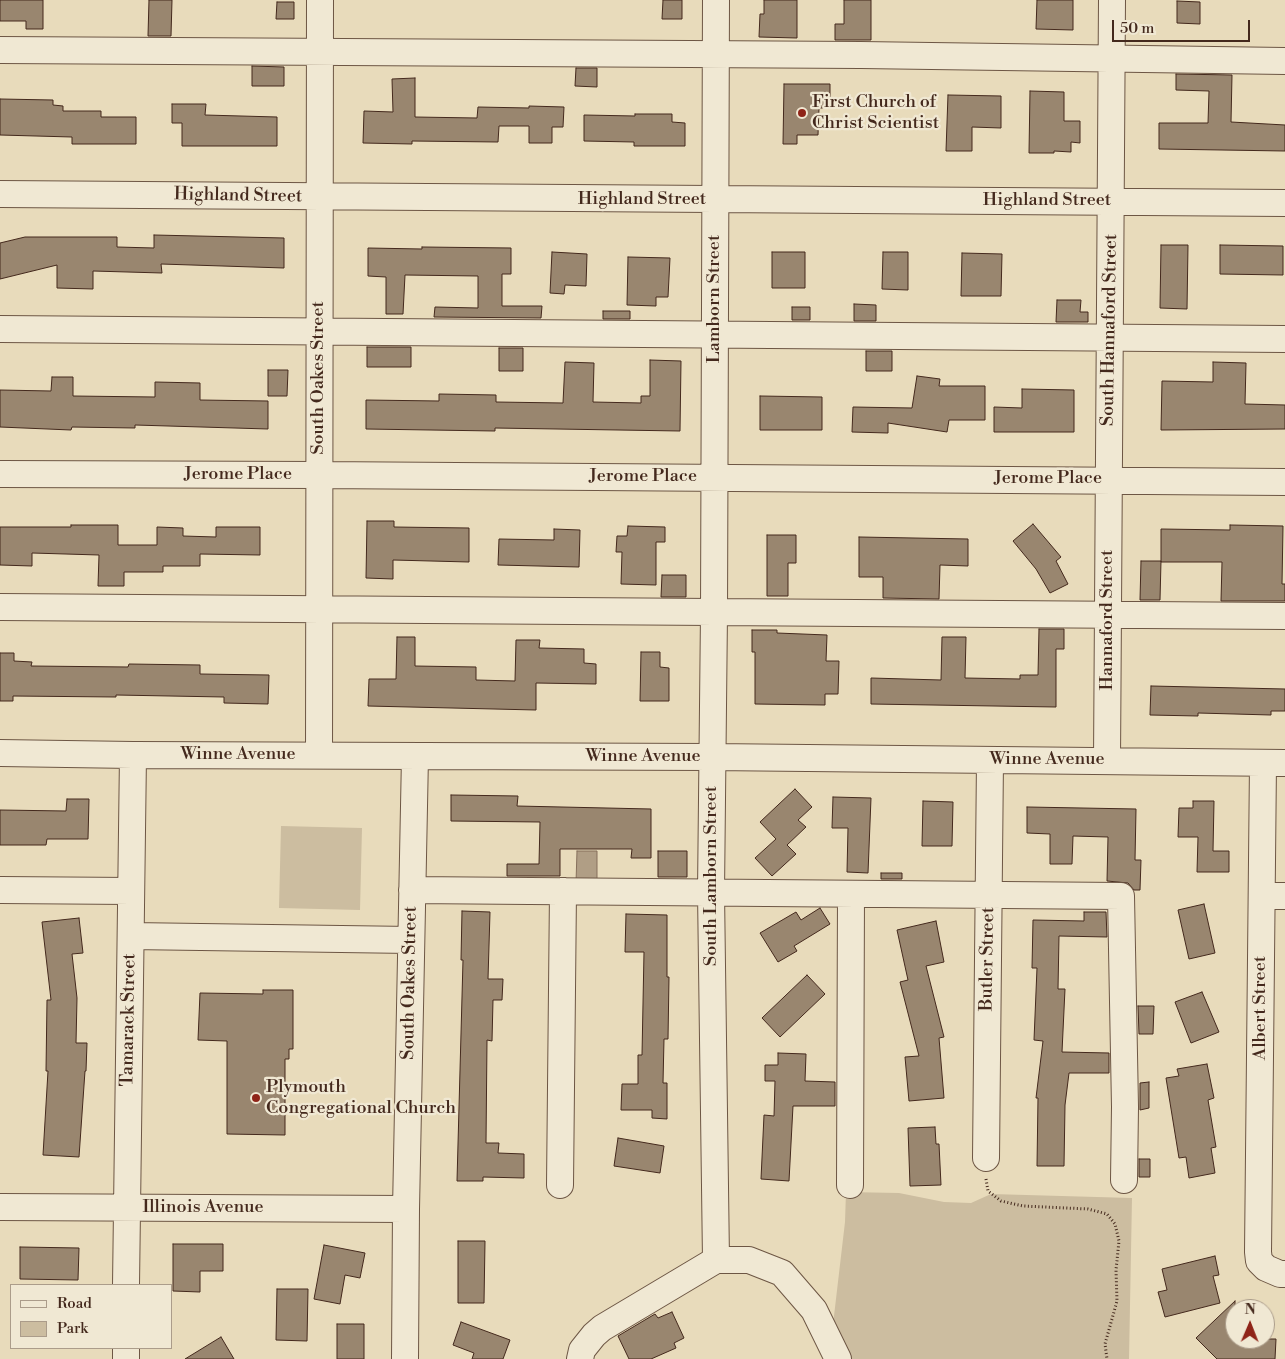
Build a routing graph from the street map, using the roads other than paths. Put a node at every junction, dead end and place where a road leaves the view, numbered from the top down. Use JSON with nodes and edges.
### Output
{"nodes":[{"id":1,"x":320,"y":0,"type":"edge"},
{"id":2,"x":716,"y":0,"type":"edge"},
{"id":3,"x":1112,"y":0,"type":"edge"},
{"id":4,"x":0,"y":50,"type":"edge"},
{"id":5,"x":320,"y":52,"type":"junction"},
{"id":6,"x":716,"y":55,"type":"junction"},
{"id":7,"x":1112,"y":58,"type":"junction"},
{"id":8,"x":1285,"y":61,"type":"edge"},
{"id":9,"x":0,"y":194,"type":"edge"},
{"id":10,"x":320,"y":197,"type":"junction"},
{"id":11,"x":715,"y":200,"type":"junction"},
{"id":12,"x":1111,"y":201,"type":"junction"},
{"id":13,"x":1285,"y":203,"type":"edge"},
{"id":14,"x":0,"y":329,"type":"edge"},
{"id":15,"x":320,"y":331,"type":"junction"},
{"id":16,"x":715,"y":335,"type":"junction"},
{"id":17,"x":1110,"y":337,"type":"junction"},
{"id":18,"x":1285,"y":339,"type":"edge"},
{"id":19,"x":0,"y":474,"type":"edge"},
{"id":20,"x":319,"y":475,"type":"junction"},
{"id":21,"x":714,"y":478,"type":"junction"},
{"id":22,"x":1109,"y":480,"type":"junction"},
{"id":23,"x":1285,"y":482,"type":"edge"},
{"id":24,"x":0,"y":607,"type":"edge"},
{"id":25,"x":319,"y":609,"type":"junction"},
{"id":26,"x":714,"y":613,"type":"junction"},
{"id":27,"x":1109,"y":614,"type":"junction"},
{"id":28,"x":1285,"y":616,"type":"edge"},
{"id":29,"x":0,"y":753,"type":"edge"},
{"id":30,"x":133,"y":755,"type":"junction"},
{"id":31,"x":320,"y":755,"type":"junction"},
{"id":32,"x":415,"y":756,"type":"junction"},
{"id":33,"x":712,"y":757,"type":"junction"},
{"id":34,"x":990,"y":760,"type":"junction"},
{"id":35,"x":1107,"y":760,"type":"junction"},
{"id":36,"x":1274,"y":763,"type":"edge"},
{"id":37,"x":0,"y":890,"type":"edge"},
{"id":38,"x":412,"y":890,"type":"junction"},
{"id":39,"x":131,"y":891,"type":"junction"},
{"id":40,"x":563,"y":891,"type":"junction"},
{"id":41,"x":711,"y":892,"type":"junction"},
{"id":42,"x":851,"y":894,"type":"junction"},
{"id":43,"x":989,"y":894,"type":"junction"},
{"id":44,"x":1273,"y":896,"type":"edge"},
{"id":45,"x":130,"y":936,"type":"junction"},
{"id":46,"x":411,"y":940,"type":"junction"},
{"id":47,"x":986,"y":1158,"type":"road end"},
{"id":48,"x":1124,"y":1180,"type":"dead end"},
{"id":49,"x":560,"y":1185,"type":"dead end"},
{"id":50,"x":850,"y":1185,"type":"dead end"},
{"id":51,"x":0,"y":1207,"type":"edge"},
{"id":52,"x":126,"y":1208,"type":"junction"},
{"id":53,"x":406,"y":1210,"type":"junction"},
{"id":54,"x":716,"y":1260,"type":"junction"},
{"id":55,"x":1285,"y":1274,"type":"edge"},
{"id":56,"x":126,"y":1284,"type":"edge"},
{"id":57,"x":405,"y":1359,"type":"edge"},
{"id":58,"x":580,"y":1359,"type":"edge"},
{"id":59,"x":838,"y":1359,"type":"edge"}],
"edges":[{"from":1,"to":5,"type":"street","name":"South Oakes Street"},
{"from":2,"to":6,"type":"street","name":"Lamborn Street"},
{"from":3,"to":7,"type":"street","name":"South Hannaford Street"},
{"from":4,"to":5,"type":"street"},
{"from":5,"to":6,"type":"street"},
{"from":5,"to":10,"type":"street","name":"South Oakes Street"},
{"from":6,"to":7,"type":"street"},
{"from":6,"to":11,"type":"street","name":"Lamborn Street"},
{"from":7,"to":8,"type":"street"},
{"from":7,"to":12,"type":"street","name":"South Hannaford Street"},
{"from":9,"to":10,"type":"street","name":"Highland Street"},
{"from":10,"to":11,"type":"street","name":"Highland Street"},
{"from":10,"to":15,"type":"street","name":"South Oakes Street"},
{"from":11,"to":12,"type":"street","name":"Highland Street"},
{"from":11,"to":16,"type":"street","name":"Lamborn Street"},
{"from":12,"to":13,"type":"street","name":"Highland Street"},
{"from":12,"to":17,"type":"street","name":"South Hannaford Street"},
{"from":14,"to":15,"type":"street"},
{"from":15,"to":16,"type":"street"},
{"from":15,"to":20,"type":"street","name":"South Oakes Street"},
{"from":16,"to":17,"type":"street"},
{"from":16,"to":21,"type":"street","name":"Lamborn Street"},
{"from":17,"to":18,"type":"street"},
{"from":17,"to":22,"type":"street","name":"South Hannaford Street"},
{"from":19,"to":20,"type":"street","name":"Jerome Place"},
{"from":20,"to":21,"type":"street","name":"Jerome Place"},
{"from":20,"to":25,"type":"street","name":"South Oakes Street"},
{"from":21,"to":22,"type":"street","name":"Jerome Place"},
{"from":21,"to":26,"type":"street","name":"South Lamborn Street"},
{"from":22,"to":23,"type":"street","name":"Jerome Place"},
{"from":22,"to":27,"type":"street","name":"Hannaford Street"},
{"from":24,"to":25,"type":"street"},
{"from":25,"to":26,"type":"street"},
{"from":25,"to":31,"type":"street","name":"South Oakes Street"},
{"from":26,"to":27,"type":"street"},
{"from":26,"to":33,"type":"street","name":"South Lamborn Street"},
{"from":27,"to":28,"type":"street"},
{"from":27,"to":35,"type":"street","name":"Hannaford Street"},
{"from":29,"to":30,"type":"street","name":"Winne Avenue"},
{"from":30,"to":31,"type":"street","name":"Winne Avenue"},
{"from":30,"to":39,"type":"street","name":"Tamarack Street"},
{"from":31,"to":32,"type":"street","name":"Winne Avenue"},
{"from":32,"to":33,"type":"street","name":"Winne Avenue"},
{"from":32,"to":38,"type":"street","name":"South Oakes Street"},
{"from":33,"to":34,"type":"street","name":"Winne Avenue"},
{"from":33,"to":41,"type":"street","name":"South Lamborn Street"},
{"from":34,"to":35,"type":"street","name":"Winne Avenue"},
{"from":34,"to":43,"type":"street","name":"Butler Street"},
{"from":35,"to":36,"type":"street","name":"Winne Avenue"},
{"from":36,"to":44,"type":"street","name":"Albert Street"},
{"from":37,"to":39,"type":"street"},
{"from":38,"to":40,"type":"street"},
{"from":38,"to":46,"type":"street","name":"South Oakes Street"},
{"from":39,"to":45,"type":"street","name":"Tamarack Street"},
{"from":40,"to":41,"type":"street"},
{"from":40,"to":49,"type":"street"},
{"from":41,"to":42,"type":"street"},
{"from":41,"to":54,"type":"street","name":"South Lamborn Street"},
{"from":42,"to":43,"type":"street"},
{"from":42,"to":50,"type":"street"},
{"from":43,"to":47,"type":"street","name":"Butler Street"},
{"from":43,"to":48,"type":"street"},
{"from":44,"to":55,"type":"street","name":"Albert Street"},
{"from":45,"to":46,"type":"street"},
{"from":45,"to":52,"type":"street","name":"Tamarack Street"},
{"from":46,"to":53,"type":"street","name":"South Oakes Street"},
{"from":51,"to":52,"type":"street","name":"Illinois Avenue"},
{"from":52,"to":53,"type":"street","name":"Illinois Avenue"},
{"from":52,"to":56,"type":"street","name":"Tamarack Street"},
{"from":53,"to":57,"type":"street","name":"South Oakes Street"},
{"from":54,"to":58,"type":"street"},
{"from":54,"to":59,"type":"street"}]}
